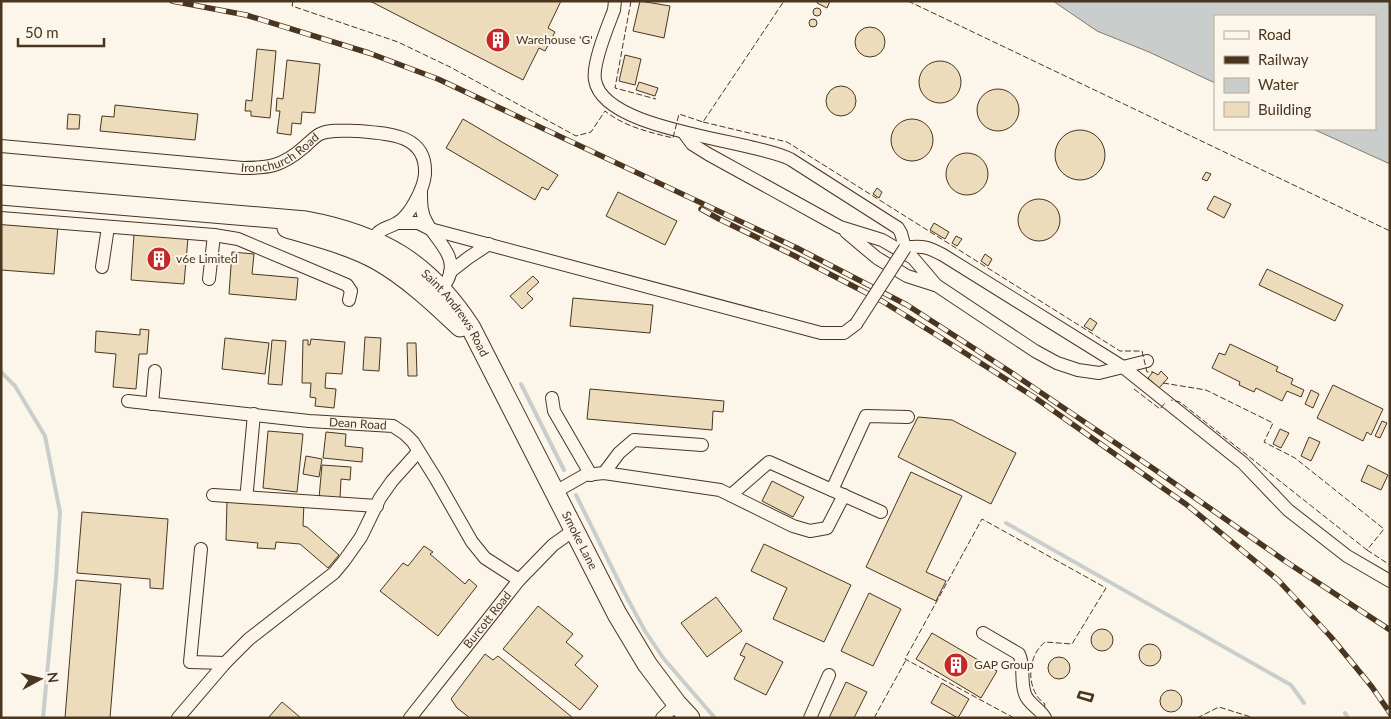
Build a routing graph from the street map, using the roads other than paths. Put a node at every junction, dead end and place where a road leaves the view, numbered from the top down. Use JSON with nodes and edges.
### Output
{"nodes":[{"id":1,"x":615,"y":1,"type":"edge"},
{"id":2,"x":684,"y":133,"type":"junction"},
{"id":3,"x":1,"y":146,"type":"edge"},
{"id":4,"x":421,"y":190,"type":"junction"},
{"id":5,"x":1,"y":195,"type":"edge"},
{"id":6,"x":243,"y":215,"type":"junction"},
{"id":7,"x":1,"y":218,"type":"edge"},
{"id":8,"x":398,"y":223,"type":"junction"},
{"id":9,"x":108,"y":227,"type":"junction"},
{"id":10,"x":840,"y":227,"type":"junction"},
{"id":11,"x":430,"y":229,"type":"junction"},
{"id":12,"x":214,"y":235,"type":"junction"},
{"id":13,"x":374,"y":240,"type":"junction"},
{"id":14,"x":489,"y":244,"type":"junction"},
{"id":15,"x":905,"y":248,"type":"junction"},
{"id":16,"x":377,"y":260,"type":"junction"},
{"id":17,"x":102,"y":268,"type":"dead end"},
{"id":18,"x":450,"y":272,"type":"junction"},
{"id":19,"x":209,"y":279,"type":"dead end"},
{"id":20,"x":936,"y":285,"type":"junction"},
{"id":21,"x":432,"y":292,"type":"junction"},
{"id":22,"x":349,"y":300,"type":"dead end"},
{"id":23,"x":483,"y":355,"type":"joint"},
{"id":24,"x":1146,"y":361,"type":"dead end"},
{"id":25,"x":1123,"y":367,"type":"junction"},
{"id":26,"x":156,"y":371,"type":"dead end"},
{"id":27,"x":552,"y":398,"type":"dead end"},
{"id":28,"x":128,"y":401,"type":"dead end"},
{"id":29,"x":152,"y":404,"type":"junction"},
{"id":30,"x":254,"y":414,"type":"junction"},
{"id":31,"x":908,"y":417,"type":"dead end"},
{"id":32,"x":702,"y":445,"type":"dead end"},
{"id":33,"x":418,"y":452,"type":"junction"},
{"id":34,"x":604,"y":473,"type":"junction"},
{"id":35,"x":591,"y":474,"type":"junction"},
{"id":36,"x":247,"y":490,"type":"dead end"},
{"id":37,"x":555,"y":492,"type":"junction"},
{"id":38,"x":838,"y":493,"type":"junction"},
{"id":39,"x":213,"y":495,"type":"dead end"},
{"id":40,"x":731,"y":496,"type":"junction"},
{"id":41,"x":377,"y":506,"type":"junction"},
{"id":42,"x":881,"y":512,"type":"dead end"},
{"id":43,"x":574,"y":530,"type":"junction"},
{"id":44,"x":201,"y":549,"type":"dead end"},
{"id":45,"x":520,"y":580,"type":"junction"},
{"id":46,"x":1390,"y":582,"type":"edge"},
{"id":47,"x":982,"y":633,"type":"dead end"},
{"id":48,"x":225,"y":663,"type":"junction"},
{"id":49,"x":828,"y":674,"type":"dead end"},
{"id":50,"x":677,"y":704,"type":"junction"},
{"id":51,"x":178,"y":718,"type":"edge"},
{"id":52,"x":410,"y":718,"type":"edge"},
{"id":53,"x":662,"y":718,"type":"edge"},
{"id":54,"x":690,"y":718,"type":"edge"},
{"id":55,"x":810,"y":718,"type":"edge"},
{"id":56,"x":1045,"y":718,"type":"edge"}],
"edges":[{"from":1,"to":2,"type":"street"},
{"from":2,"to":10,"type":"street"},
{"from":2,"to":15,"type":"street"},
{"from":3,"to":4,"type":"street","name":"Ironchurch Road"},
{"from":4,"to":8,"type":"street","name":"Ironchurch Road"},
{"from":4,"to":11,"type":"street"},
{"from":5,"to":6,"type":"highway","name":"Saint Andrews Road"},
{"from":6,"to":13,"type":"highway","name":"Saint Andrews Road"},
{"from":6,"to":16,"type":"highway","name":"Saint Andrews Road"},
{"from":7,"to":9,"type":"street"},
{"from":8,"to":11,"type":"street"},
{"from":8,"to":13,"type":"street","name":"Ironchurch Road"},
{"from":9,"to":12,"type":"street"},
{"from":9,"to":17,"type":"street"},
{"from":10,"to":20,"type":"street"},
{"from":10,"to":20,"type":"street"},
{"from":11,"to":14,"type":"street"},
{"from":11,"to":18,"type":"street"},
{"from":12,"to":19,"type":"street"},
{"from":12,"to":22,"type":"street"},
{"from":13,"to":16,"type":"street"},
{"from":13,"to":21,"type":"highway","name":"Saint Andrews Road"},
{"from":14,"to":15,"type":"street","bridge":true},
{"from":14,"to":18,"type":"street"},
{"from":15,"to":25,"type":"street"},
{"from":16,"to":21,"type":"highway","name":"Saint Andrews Road"},
{"from":18,"to":21,"type":"street"},
{"from":20,"to":25,"type":"street"},
{"from":21,"to":23,"type":"highway","name":"Saint Andrews Road"},
{"from":23,"to":37,"type":"highway","name":"Smoke Lane"},
{"from":24,"to":25,"type":"street"},
{"from":25,"to":46,"type":"street"},
{"from":26,"to":29,"type":"street"},
{"from":27,"to":35,"type":"street"},
{"from":28,"to":29,"type":"street","name":"Dean Road"},
{"from":29,"to":30,"type":"street","name":"Dean Road"},
{"from":30,"to":33,"type":"street","name":"Dean Road"},
{"from":30,"to":36,"type":"street"},
{"from":31,"to":38,"type":"street"},
{"from":32,"to":34,"type":"street"},
{"from":33,"to":41,"type":"street"},
{"from":33,"to":45,"type":"street","name":"Dean Road"},
{"from":34,"to":35,"type":"street"},
{"from":34,"to":40,"type":"street"},
{"from":35,"to":37,"type":"street"},
{"from":37,"to":43,"type":"highway","name":"Smoke Lane"},
{"from":38,"to":40,"type":"street"},
{"from":38,"to":40,"type":"street"},
{"from":38,"to":42,"type":"street"},
{"from":39,"to":41,"type":"street"},
{"from":41,"to":48,"type":"street"},
{"from":43,"to":45,"type":"street","name":"Burcott Road"},
{"from":43,"to":50,"type":"highway","name":"Smoke Lane"},
{"from":44,"to":48,"type":"street"},
{"from":45,"to":52,"type":"street","name":"Burcott Road"},
{"from":47,"to":56,"type":"street"},
{"from":48,"to":51,"type":"street"},
{"from":49,"to":55,"type":"street"},
{"from":50,"to":53,"type":"street"},
{"from":50,"to":54,"type":"highway","name":"Smoke Lane"}]}
